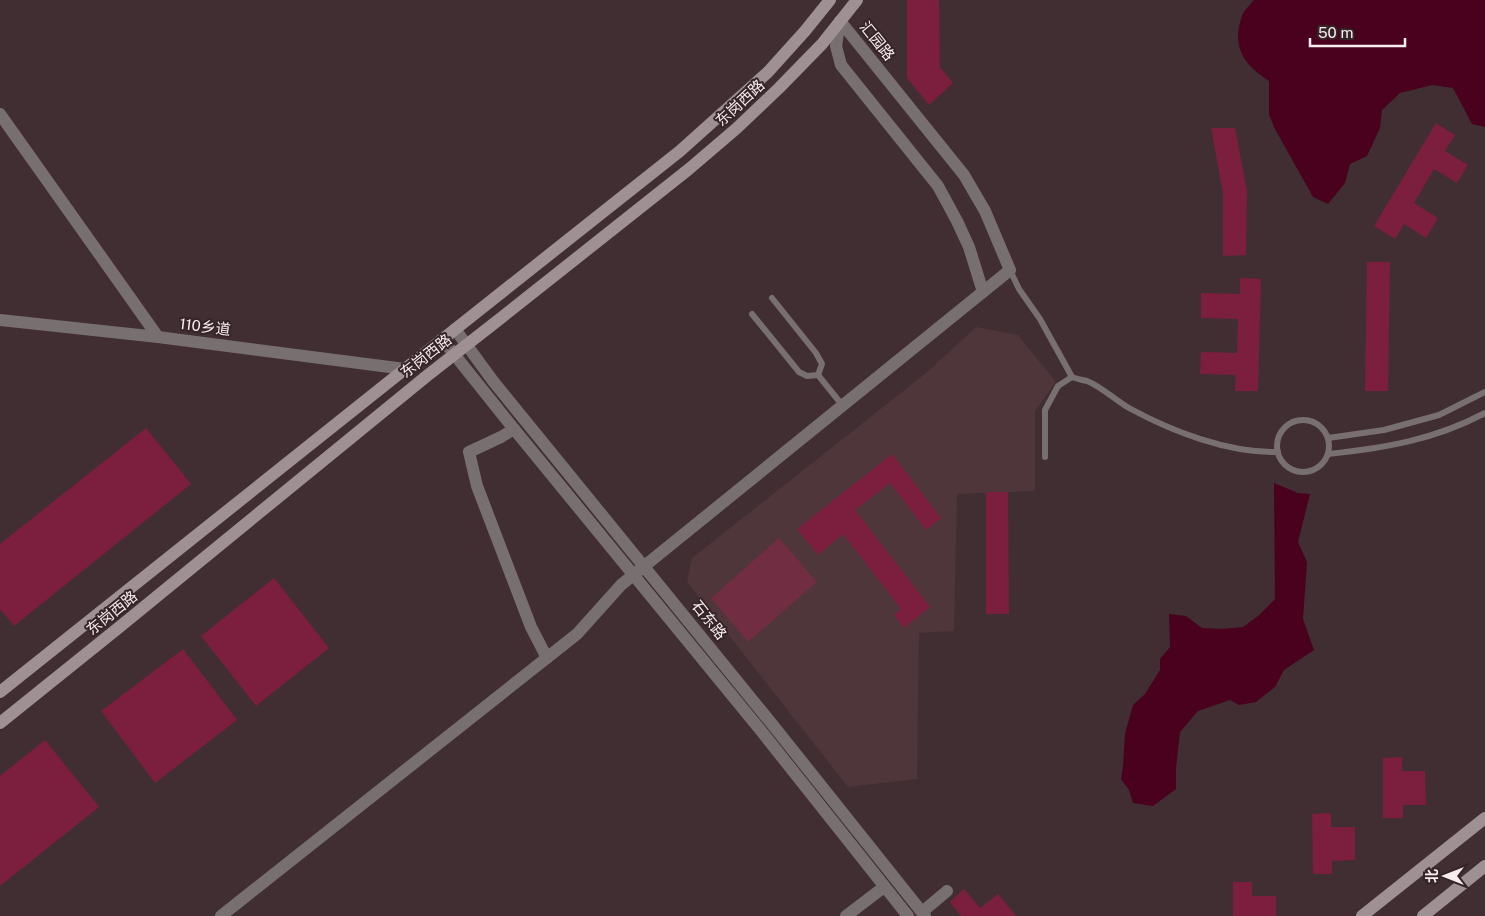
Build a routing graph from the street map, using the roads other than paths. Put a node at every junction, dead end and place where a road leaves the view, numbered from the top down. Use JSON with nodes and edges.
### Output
{"nodes":[{"id":1,"x":830,"y":0,"type":"edge"},
{"id":2,"x":857,"y":0,"type":"edge"},
{"id":3,"x":840,"y":21,"type":"junction"},
{"id":4,"x":0,"y":114,"type":"edge"},
{"id":5,"x":1010,"y":270,"type":"junction"},
{"id":6,"x":983,"y":292,"type":"junction"},
{"id":7,"x":772,"y":298,"type":"dead end"},
{"id":8,"x":752,"y":314,"type":"dead end"},
{"id":9,"x":0,"y":320,"type":"edge"},
{"id":10,"x":455,"y":329,"type":"junction"},
{"id":11,"x":158,"y":337,"type":"junction"},
{"id":12,"x":442,"y":339,"type":"junction"},
{"id":13,"x":466,"y":345,"type":"junction"},
{"id":14,"x":454,"y":354,"type":"junction"},
{"id":15,"x":405,"y":369,"type":"junction"},
{"id":16,"x":818,"y":375,"type":"junction"},
{"id":17,"x":1072,"y":377,"type":"junction"},
{"id":18,"x":1485,"y":392,"type":"edge"},
{"id":19,"x":843,"y":406,"type":"junction"},
{"id":20,"x":1485,"y":413,"type":"edge"},
{"id":21,"x":514,"y":429,"type":"junction"},
{"id":22,"x":1328,"y":438,"type":"junction"},
{"id":23,"x":1278,"y":452,"type":"junction"},
{"id":24,"x":1328,"y":454,"type":"junction"},
{"id":25,"x":1045,"y":457,"type":"dead end"},
{"id":26,"x":644,"y":566,"type":"junction"},
{"id":27,"x":634,"y":575,"type":"junction"},
{"id":28,"x":547,"y":658,"type":"junction"},
{"id":29,"x":0,"y":692,"type":"edge"},
{"id":30,"x":0,"y":723,"type":"edge"},
{"id":31,"x":1485,"y":818,"type":"edge"},
{"id":32,"x":1485,"y":866,"type":"edge"},
{"id":33,"x":884,"y":887,"type":"junction"},
{"id":34,"x":947,"y":891,"type":"dead end"},
{"id":35,"x":924,"y":914,"type":"edge"},
{"id":36,"x":221,"y":916,"type":"edge"},
{"id":37,"x":846,"y":916,"type":"edge"},
{"id":38,"x":908,"y":916,"type":"edge"},
{"id":39,"x":1362,"y":916,"type":"edge"},
{"id":40,"x":1423,"y":916,"type":"edge"}],
"edges":[{"from":1,"to":10,"type":"main road","name":"东岗西路"},
{"from":2,"to":3,"type":"main road","name":"东岗西路"},
{"from":3,"to":5,"type":"street","name":"汇园路"},
{"from":3,"to":6,"type":"street","name":"汇园路"},
{"from":3,"to":13,"type":"main road","name":"东岗西路"},
{"from":4,"to":11,"type":"street"},
{"from":5,"to":6,"type":"street"},
{"from":5,"to":17,"type":"lane"},
{"from":6,"to":19,"type":"street"},
{"from":7,"to":16,"type":"lane"},
{"from":8,"to":16,"type":"lane"},
{"from":9,"to":11,"type":"street","name":"110乡道"},
{"from":10,"to":12,"type":"main road","name":"东岗西路"},
{"from":10,"to":13,"type":"street","name":"石东路"},
{"from":11,"to":15,"type":"street","name":"110乡道"},
{"from":12,"to":14,"type":"street","name":"石东路"},
{"from":12,"to":15,"type":"main road","name":"东岗西路"},
{"from":13,"to":14,"type":"main road","name":"东岗西路"},
{"from":13,"to":26,"type":"street","name":"石东路"},
{"from":14,"to":21,"type":"street","name":"石东路"},
{"from":14,"to":30,"type":"main road","name":"东岗西路"},
{"from":15,"to":29,"type":"main road","name":"东岗西路"},
{"from":16,"to":19,"type":"lane"},
{"from":17,"to":23,"type":"lane"},
{"from":17,"to":25,"type":"lane"},
{"from":18,"to":22,"type":"lane"},
{"from":19,"to":26,"type":"street"},
{"from":20,"to":24,"type":"lane"},
{"from":21,"to":27,"type":"street","name":"石东路"},
{"from":21,"to":28,"type":"street"},
{"from":22,"to":23,"type":"lane"},
{"from":22,"to":24,"type":"lane"},
{"from":23,"to":24,"type":"lane"},
{"from":26,"to":27,"type":"street"},
{"from":26,"to":35,"type":"street","name":"石东路"},
{"from":27,"to":28,"type":"street"},
{"from":27,"to":33,"type":"street","name":"石东路"},
{"from":28,"to":36,"type":"street"},
{"from":31,"to":39,"type":"main road"},
{"from":32,"to":40,"type":"main road"},
{"from":33,"to":37,"type":"street"},
{"from":33,"to":38,"type":"street","name":"石东路"},
{"from":34,"to":35,"type":"street"}]}
